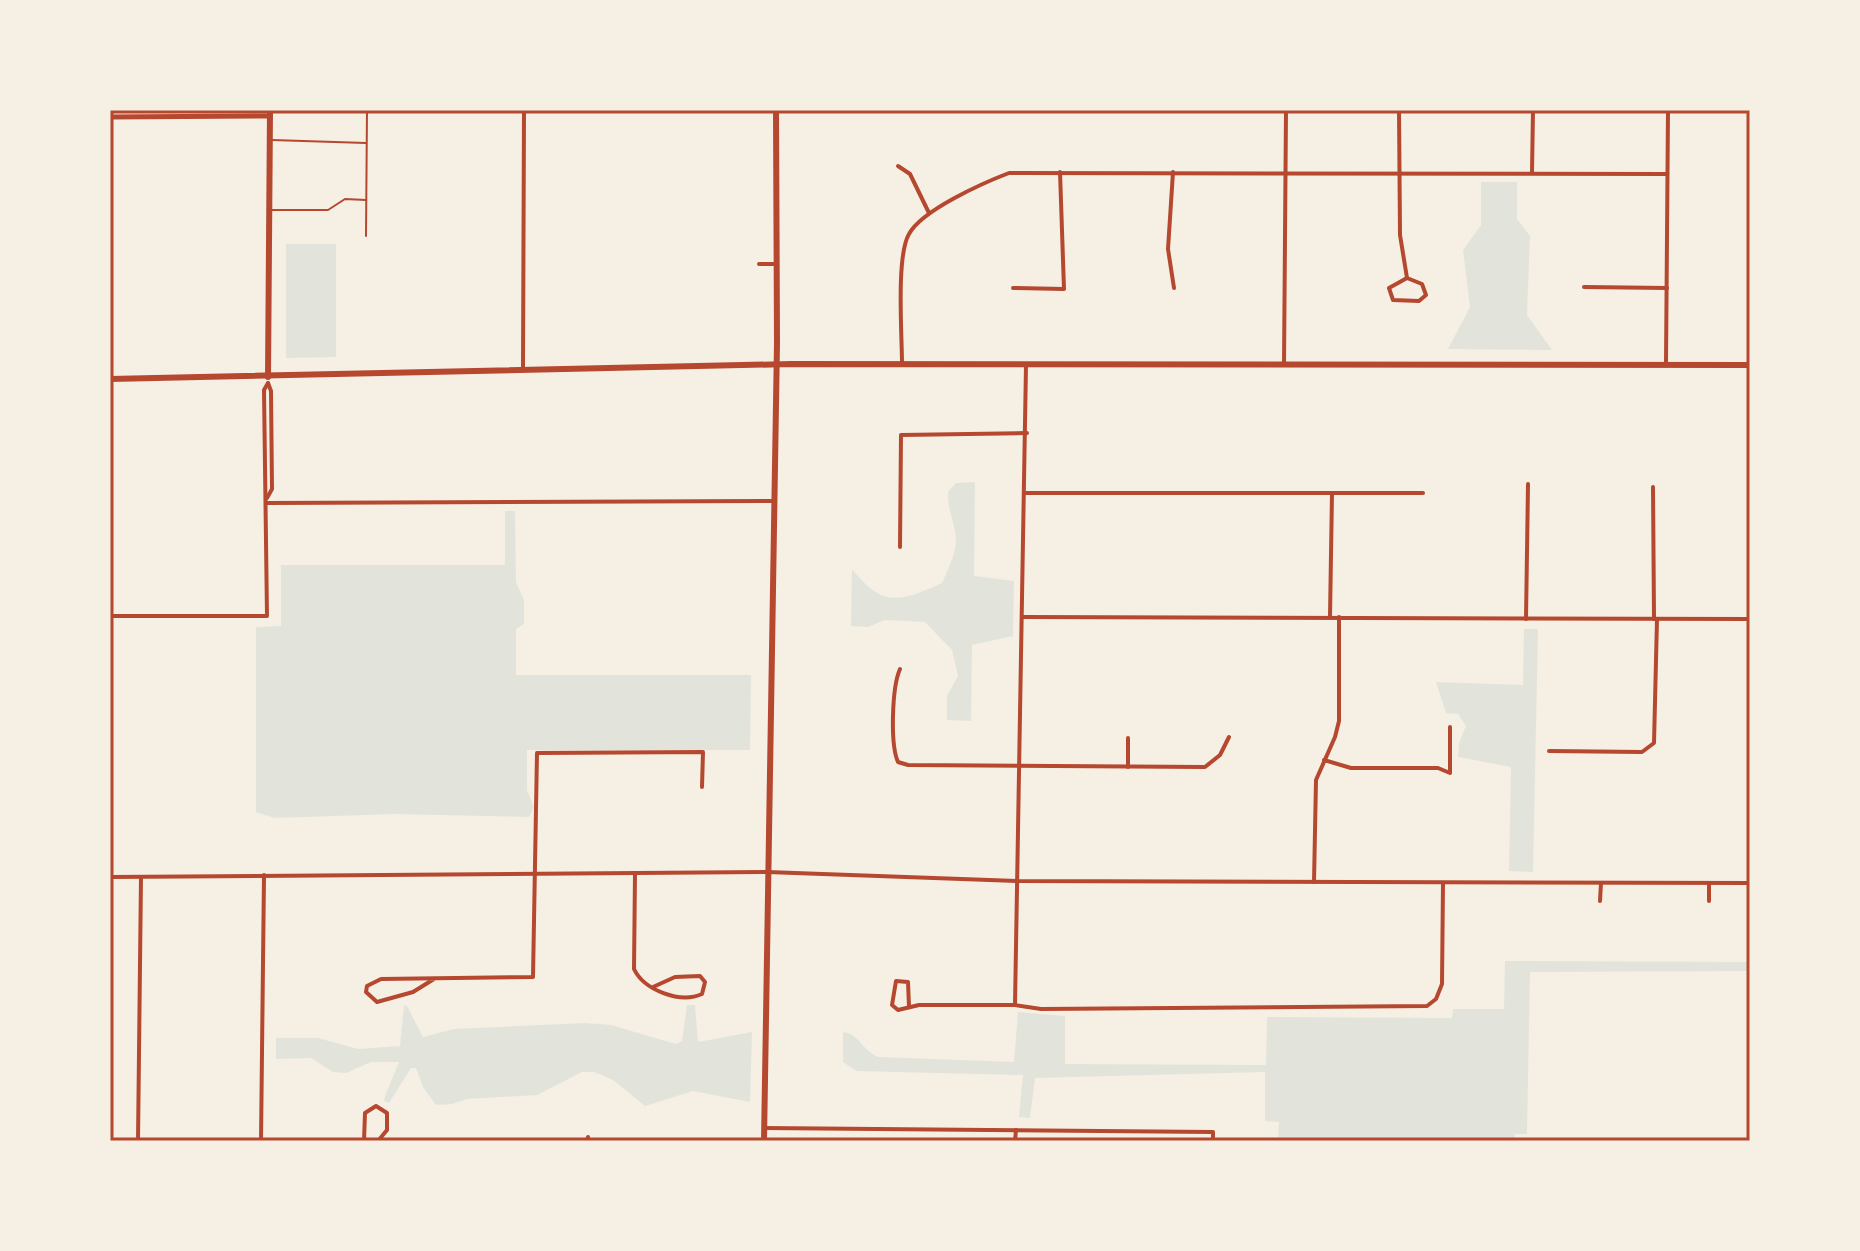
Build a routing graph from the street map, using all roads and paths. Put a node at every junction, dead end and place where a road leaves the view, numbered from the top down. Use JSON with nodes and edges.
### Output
{"nodes":[{"id":1,"x":367,"y":110,"type":"edge"},
{"id":2,"x":524,"y":110,"type":"edge"},
{"id":3,"x":776,"y":110,"type":"edge"},
{"id":4,"x":1286,"y":110,"type":"edge"},
{"id":5,"x":1399,"y":110,"type":"edge"},
{"id":6,"x":1533,"y":110,"type":"edge"},
{"id":7,"x":1668,"y":110,"type":"edge"},
{"id":8,"x":270,"y":113,"type":"edge"},
{"id":9,"x":110,"y":117,"type":"edge"},
{"id":10,"x":270,"y":140,"type":"junction"},
{"id":11,"x":367,"y":143,"type":"junction"},
{"id":12,"x":898,"y":166,"type":"dead end"},
{"id":13,"x":1060,"y":172,"type":"junction"},
{"id":14,"x":1173,"y":172,"type":"junction"},
{"id":15,"x":1286,"y":172,"type":"junction"},
{"id":16,"x":1399,"y":172,"type":"junction"},
{"id":17,"x":1532,"y":172,"type":"junction"},
{"id":18,"x":1667,"y":174,"type":"junction"},
{"id":19,"x":367,"y":200,"type":"junction"},
{"id":20,"x":270,"y":210,"type":"junction"},
{"id":21,"x":929,"y":213,"type":"junction"},
{"id":22,"x":366,"y":236,"type":"dead end"},
{"id":23,"x":759,"y":264,"type":"dead end"},
{"id":24,"x":777,"y":264,"type":"junction"},
{"id":25,"x":1407,"y":278,"type":"junction"},
{"id":26,"x":1584,"y":287,"type":"dead end"},
{"id":27,"x":1013,"y":288,"type":"dead end"},
{"id":28,"x":1174,"y":288,"type":"dead end"},
{"id":29,"x":1667,"y":288,"type":"junction"},
{"id":30,"x":776,"y":364,"type":"junction"},
{"id":31,"x":902,"y":364,"type":"junction"},
{"id":32,"x":1026,"y":365,"type":"junction"},
{"id":33,"x":1284,"y":365,"type":"junction"},
{"id":34,"x":1666,"y":365,"type":"junction"},
{"id":35,"x":1750,"y":365,"type":"edge"},
{"id":36,"x":523,"y":369,"type":"junction"},
{"id":37,"x":110,"y":379,"type":"edge"},
{"id":38,"x":268,"y":380,"type":"junction"},
{"id":39,"x":1027,"y":433,"type":"junction"},
{"id":40,"x":1528,"y":484,"type":"dead end"},
{"id":41,"x":1653,"y":487,"type":"dead end"},
{"id":42,"x":1026,"y":493,"type":"junction"},
{"id":43,"x":1332,"y":493,"type":"junction"},
{"id":44,"x":1423,"y":493,"type":"dead end"},
{"id":45,"x":267,"y":501,"type":"junction"},
{"id":46,"x":773,"y":501,"type":"junction"},
{"id":47,"x":900,"y":547,"type":"dead end"},
{"id":48,"x":110,"y":616,"type":"edge"},
{"id":49,"x":1023,"y":617,"type":"junction"},
{"id":50,"x":1330,"y":617,"type":"junction"},
{"id":51,"x":1339,"y":617,"type":"junction"},
{"id":52,"x":1526,"y":619,"type":"junction"},
{"id":53,"x":1656,"y":619,"type":"junction"},
{"id":54,"x":1750,"y":619,"type":"edge"},
{"id":55,"x":900,"y":669,"type":"dead end"},
{"id":56,"x":1450,"y":727,"type":"dead end"},
{"id":57,"x":1229,"y":737,"type":"dead end"},
{"id":58,"x":1128,"y":738,"type":"dead end"},
{"id":59,"x":1549,"y":751,"type":"dead end"},
{"id":60,"x":1324,"y":760,"type":"junction"},
{"id":61,"x":1020,"y":765,"type":"junction"},
{"id":62,"x":1128,"y":767,"type":"junction"},
{"id":63,"x":702,"y":787,"type":"dead end"},
{"id":64,"x":767,"y":872,"type":"junction"},
{"id":65,"x":635,"y":873,"type":"junction"},
{"id":66,"x":538,"y":874,"type":"junction"},
{"id":67,"x":264,"y":875,"type":"junction"},
{"id":68,"x":110,"y":877,"type":"edge"},
{"id":69,"x":141,"y":877,"type":"junction"},
{"id":70,"x":1017,"y":881,"type":"junction"},
{"id":71,"x":1314,"y":882,"type":"junction"},
{"id":72,"x":1443,"y":883,"type":"junction"},
{"id":73,"x":1601,"y":883,"type":"junction"},
{"id":74,"x":1709,"y":883,"type":"junction"},
{"id":75,"x":1750,"y":883,"type":"edge"},
{"id":76,"x":1600,"y":901,"type":"dead end"},
{"id":77,"x":1709,"y":901,"type":"dead end"},
{"id":78,"x":434,"y":979,"type":"junction"},
{"id":79,"x":653,"y":987,"type":"junction"},
{"id":80,"x":1015,"y":1005,"type":"junction"},
{"id":81,"x":909,"y":1007,"type":"junction"},
{"id":82,"x":764,"y":1128,"type":"junction"},
{"id":83,"x":889,"y":1130,"type":"junction"},
{"id":84,"x":1016,"y":1130,"type":"junction"},
{"id":85,"x":138,"y":1141,"type":"edge"},
{"id":86,"x":261,"y":1141,"type":"edge"},
{"id":87,"x":364,"y":1141,"type":"edge"},
{"id":88,"x":378,"y":1141,"type":"edge"},
{"id":89,"x":764,"y":1141,"type":"edge"},
{"id":90,"x":888,"y":1141,"type":"edge"},
{"id":91,"x":1015,"y":1141,"type":"edge"},
{"id":92,"x":1213,"y":1141,"type":"edge"}],
"edges":[{"from":1,"to":11,"type":"lane"},
{"from":2,"to":36,"type":"street"},
{"from":3,"to":24,"type":"main road"},
{"from":4,"to":15,"type":"street"},
{"from":5,"to":16,"type":"street"},
{"from":6,"to":17,"type":"street"},
{"from":7,"to":18,"type":"street"},
{"from":8,"to":9,"type":"street"},
{"from":8,"to":10,"type":"main road"},
{"from":10,"to":11,"type":"lane"},
{"from":10,"to":20,"type":"main road"},
{"from":11,"to":19,"type":"lane"},
{"from":12,"to":21,"type":"street"},
{"from":13,"to":14,"type":"street"},
{"from":13,"to":21,"type":"street"},
{"from":13,"to":27,"type":"street"},
{"from":14,"to":15,"type":"street"},
{"from":14,"to":28,"type":"street"},
{"from":15,"to":16,"type":"street"},
{"from":15,"to":33,"type":"street"},
{"from":16,"to":17,"type":"street"},
{"from":16,"to":25,"type":"street"},
{"from":17,"to":18,"type":"street"},
{"from":18,"to":29,"type":"street"},
{"from":19,"to":20,"type":"lane"},
{"from":19,"to":22,"type":"lane"},
{"from":20,"to":38,"type":"main road"},
{"from":21,"to":31,"type":"street"},
{"from":23,"to":24,"type":"street"},
{"from":24,"to":30,"type":"main road"},
{"from":25,"to":25,"type":"street"},
{"from":26,"to":29,"type":"street"},
{"from":29,"to":34,"type":"street"},
{"from":30,"to":31,"type":"main road"},
{"from":30,"to":36,"type":"main road"},
{"from":30,"to":46,"type":"main road"},
{"from":31,"to":32,"type":"main road"},
{"from":32,"to":33,"type":"main road"},
{"from":32,"to":39,"type":"street"},
{"from":33,"to":34,"type":"main road"},
{"from":34,"to":35,"type":"main road"},
{"from":36,"to":38,"type":"main road"},
{"from":37,"to":38,"type":"main road"},
{"from":38,"to":45,"type":"street"},
{"from":39,"to":42,"type":"street"},
{"from":39,"to":47,"type":"street"},
{"from":40,"to":52,"type":"street"},
{"from":41,"to":53,"type":"street"},
{"from":42,"to":43,"type":"street"},
{"from":42,"to":49,"type":"street"},
{"from":43,"to":44,"type":"street"},
{"from":43,"to":50,"type":"street"},
{"from":45,"to":46,"type":"street"},
{"from":45,"to":48,"type":"street"},
{"from":46,"to":64,"type":"main road"},
{"from":49,"to":50,"type":"street"},
{"from":49,"to":61,"type":"street"},
{"from":50,"to":51,"type":"street"},
{"from":51,"to":52,"type":"street"},
{"from":51,"to":60,"type":"street"},
{"from":52,"to":53,"type":"street"},
{"from":53,"to":54,"type":"street"},
{"from":53,"to":59,"type":"street"},
{"from":55,"to":61,"type":"street"},
{"from":56,"to":60,"type":"street"},
{"from":57,"to":62,"type":"street"},
{"from":58,"to":62,"type":"street"},
{"from":60,"to":71,"type":"street"},
{"from":61,"to":62,"type":"street"},
{"from":61,"to":70,"type":"street"},
{"from":63,"to":66,"type":"street"},
{"from":64,"to":65,"type":"street"},
{"from":64,"to":70,"type":"street"},
{"from":64,"to":82,"type":"main road"},
{"from":65,"to":66,"type":"street"},
{"from":65,"to":79,"type":"street"},
{"from":66,"to":67,"type":"street"},
{"from":66,"to":78,"type":"street"},
{"from":67,"to":69,"type":"street"},
{"from":67,"to":86,"type":"street"},
{"from":68,"to":69,"type":"street"},
{"from":69,"to":85,"type":"street"},
{"from":70,"to":71,"type":"street"},
{"from":70,"to":80,"type":"street"},
{"from":71,"to":72,"type":"street"},
{"from":72,"to":73,"type":"street"},
{"from":72,"to":80,"type":"street"},
{"from":73,"to":74,"type":"street"},
{"from":73,"to":76,"type":"street"},
{"from":74,"to":75,"type":"street"},
{"from":74,"to":77,"type":"street"},
{"from":78,"to":78,"type":"street"},
{"from":79,"to":79,"type":"street"},
{"from":80,"to":81,"type":"street"},
{"from":81,"to":81,"type":"street"},
{"from":82,"to":83,"type":"street"},
{"from":82,"to":89,"type":"main road"},
{"from":83,"to":84,"type":"street"},
{"from":83,"to":90,"type":"street"},
{"from":84,"to":91,"type":"street"},
{"from":84,"to":92,"type":"street"},
{"from":87,"to":88,"type":"street"}]}
